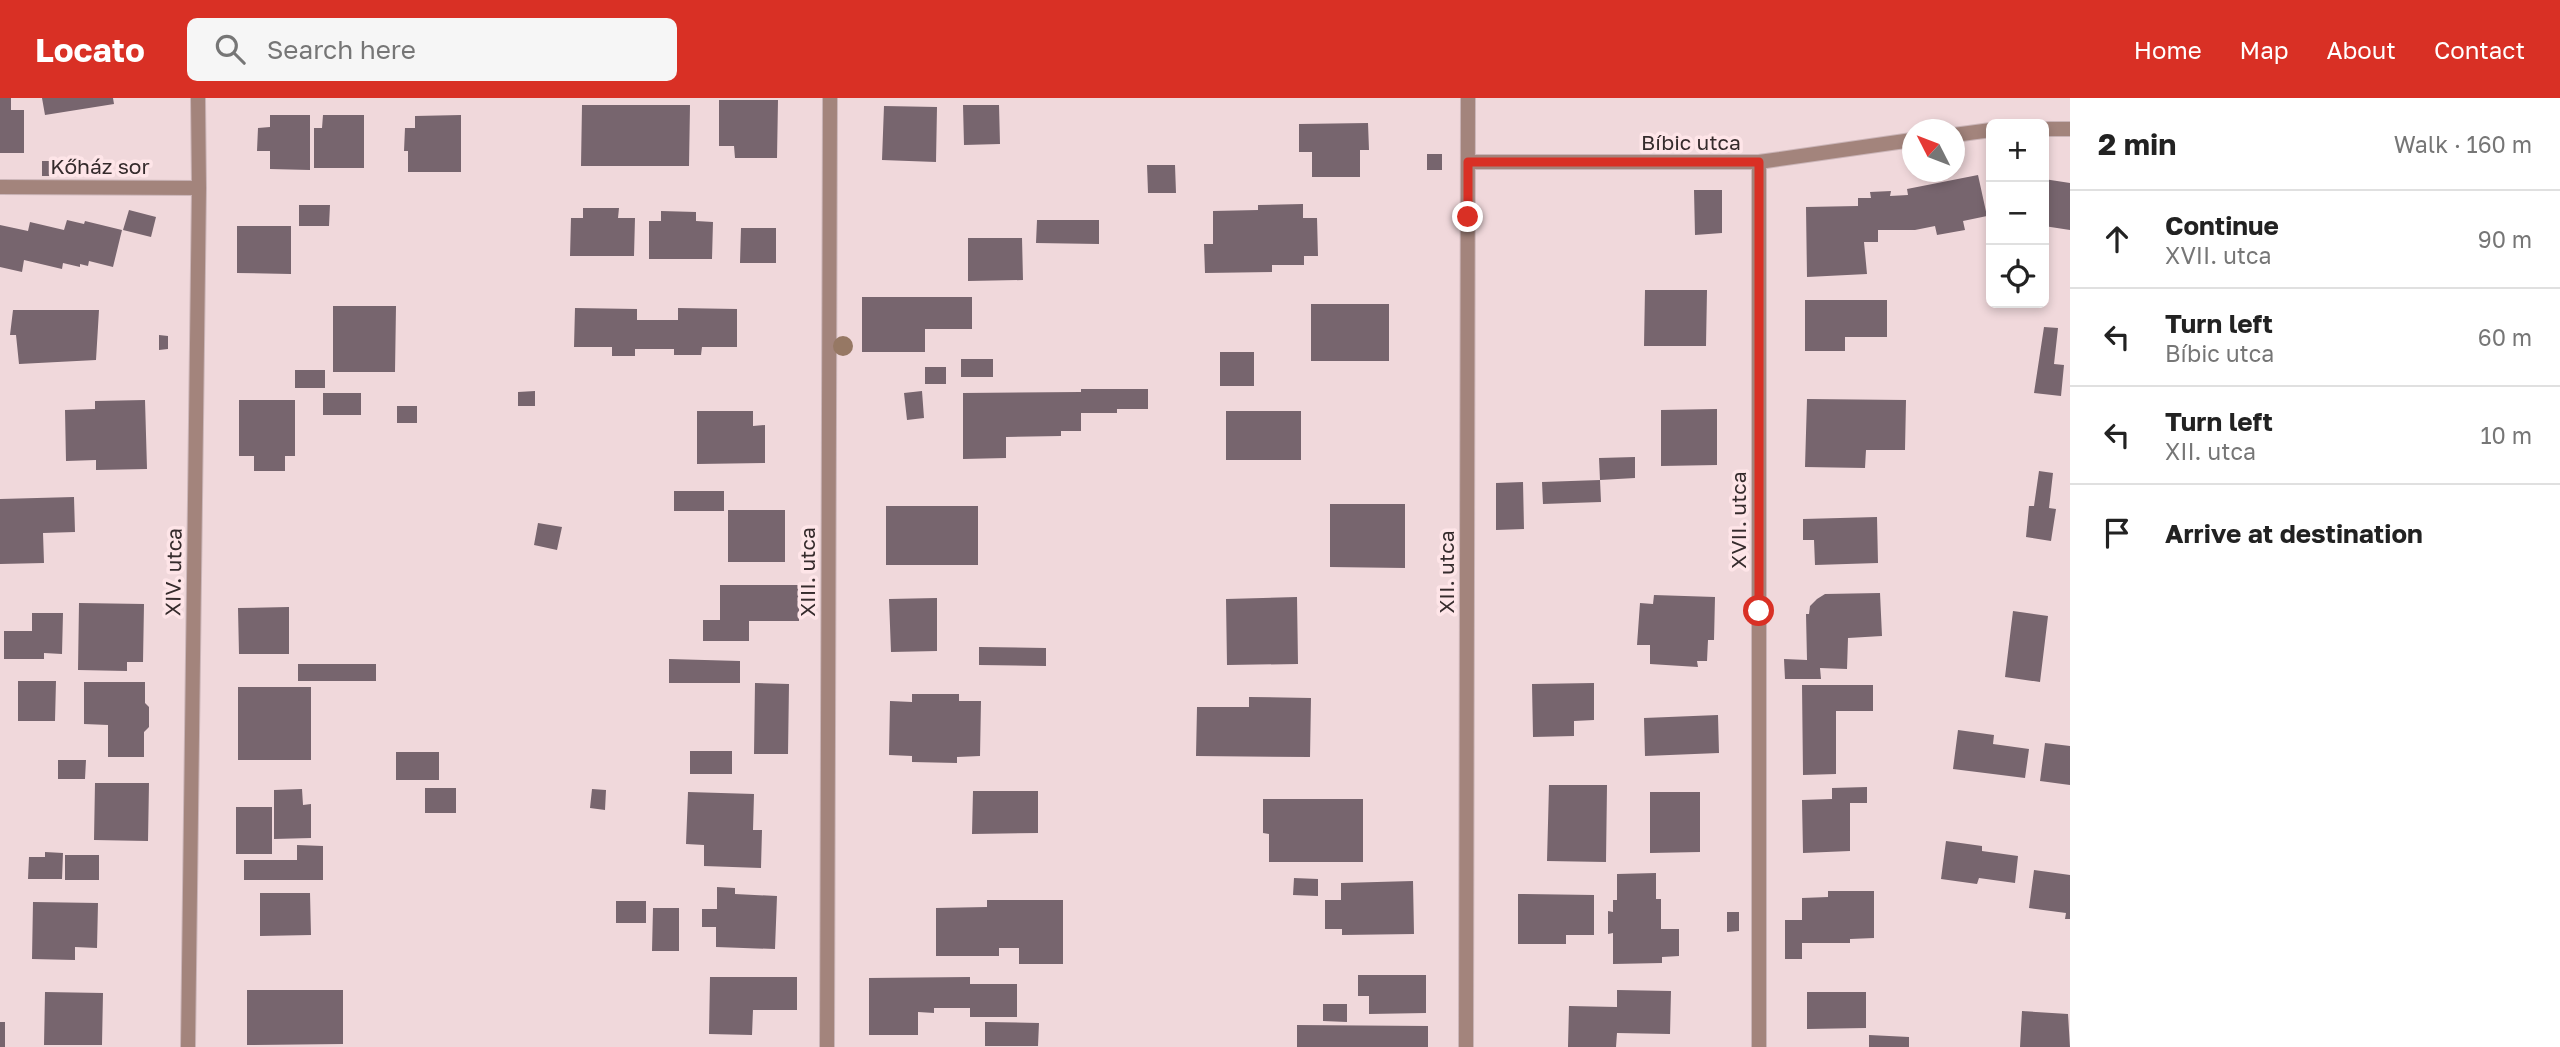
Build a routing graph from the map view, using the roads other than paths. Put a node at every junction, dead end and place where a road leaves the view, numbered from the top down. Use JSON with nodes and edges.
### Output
{"nodes":[{"id":1,"x":198,"y":98,"type":"edge"},
{"id":2,"x":830,"y":98,"type":"edge"},
{"id":3,"x":1468,"y":98,"type":"edge"},
{"id":4,"x":2049,"y":129,"type":"edge"},
{"id":5,"x":2070,"y":129,"type":"edge"},
{"id":6,"x":1986,"y":131,"type":"edge"},
{"id":7,"x":1965,"y":134,"type":"edge"},
{"id":8,"x":1902,"y":142,"type":"edge"},
{"id":9,"x":1468,"y":162,"type":"junction"},
{"id":10,"x":1759,"y":162,"type":"junction"},
{"id":11,"x":0,"y":187,"type":"edge"},
{"id":12,"x":199,"y":188,"type":"junction"},
{"id":13,"x":187,"y":1047,"type":"edge"},
{"id":14,"x":827,"y":1047,"type":"edge"},
{"id":15,"x":1466,"y":1047,"type":"edge"},
{"id":16,"x":1759,"y":1047,"type":"edge"}],
"edges":[{"from":1,"to":12,"type":"street","name":"XIV. utca"},
{"from":2,"to":14,"type":"street","name":"XIII. utca"},
{"from":3,"to":9,"type":"street","name":"XII. utca"},
{"from":4,"to":5,"type":"street"},
{"from":6,"to":7,"type":"street"},
{"from":8,"to":10,"type":"street","name":"Bíbic utca"},
{"from":9,"to":10,"type":"street","name":"Bíbic utca"},
{"from":9,"to":15,"type":"street","name":"XII. utca"},
{"from":10,"to":16,"type":"street","name":"XVII. utca"},
{"from":11,"to":12,"type":"street","name":"Kőház sor"},
{"from":12,"to":13,"type":"street","name":"XIV. utca"}]}
